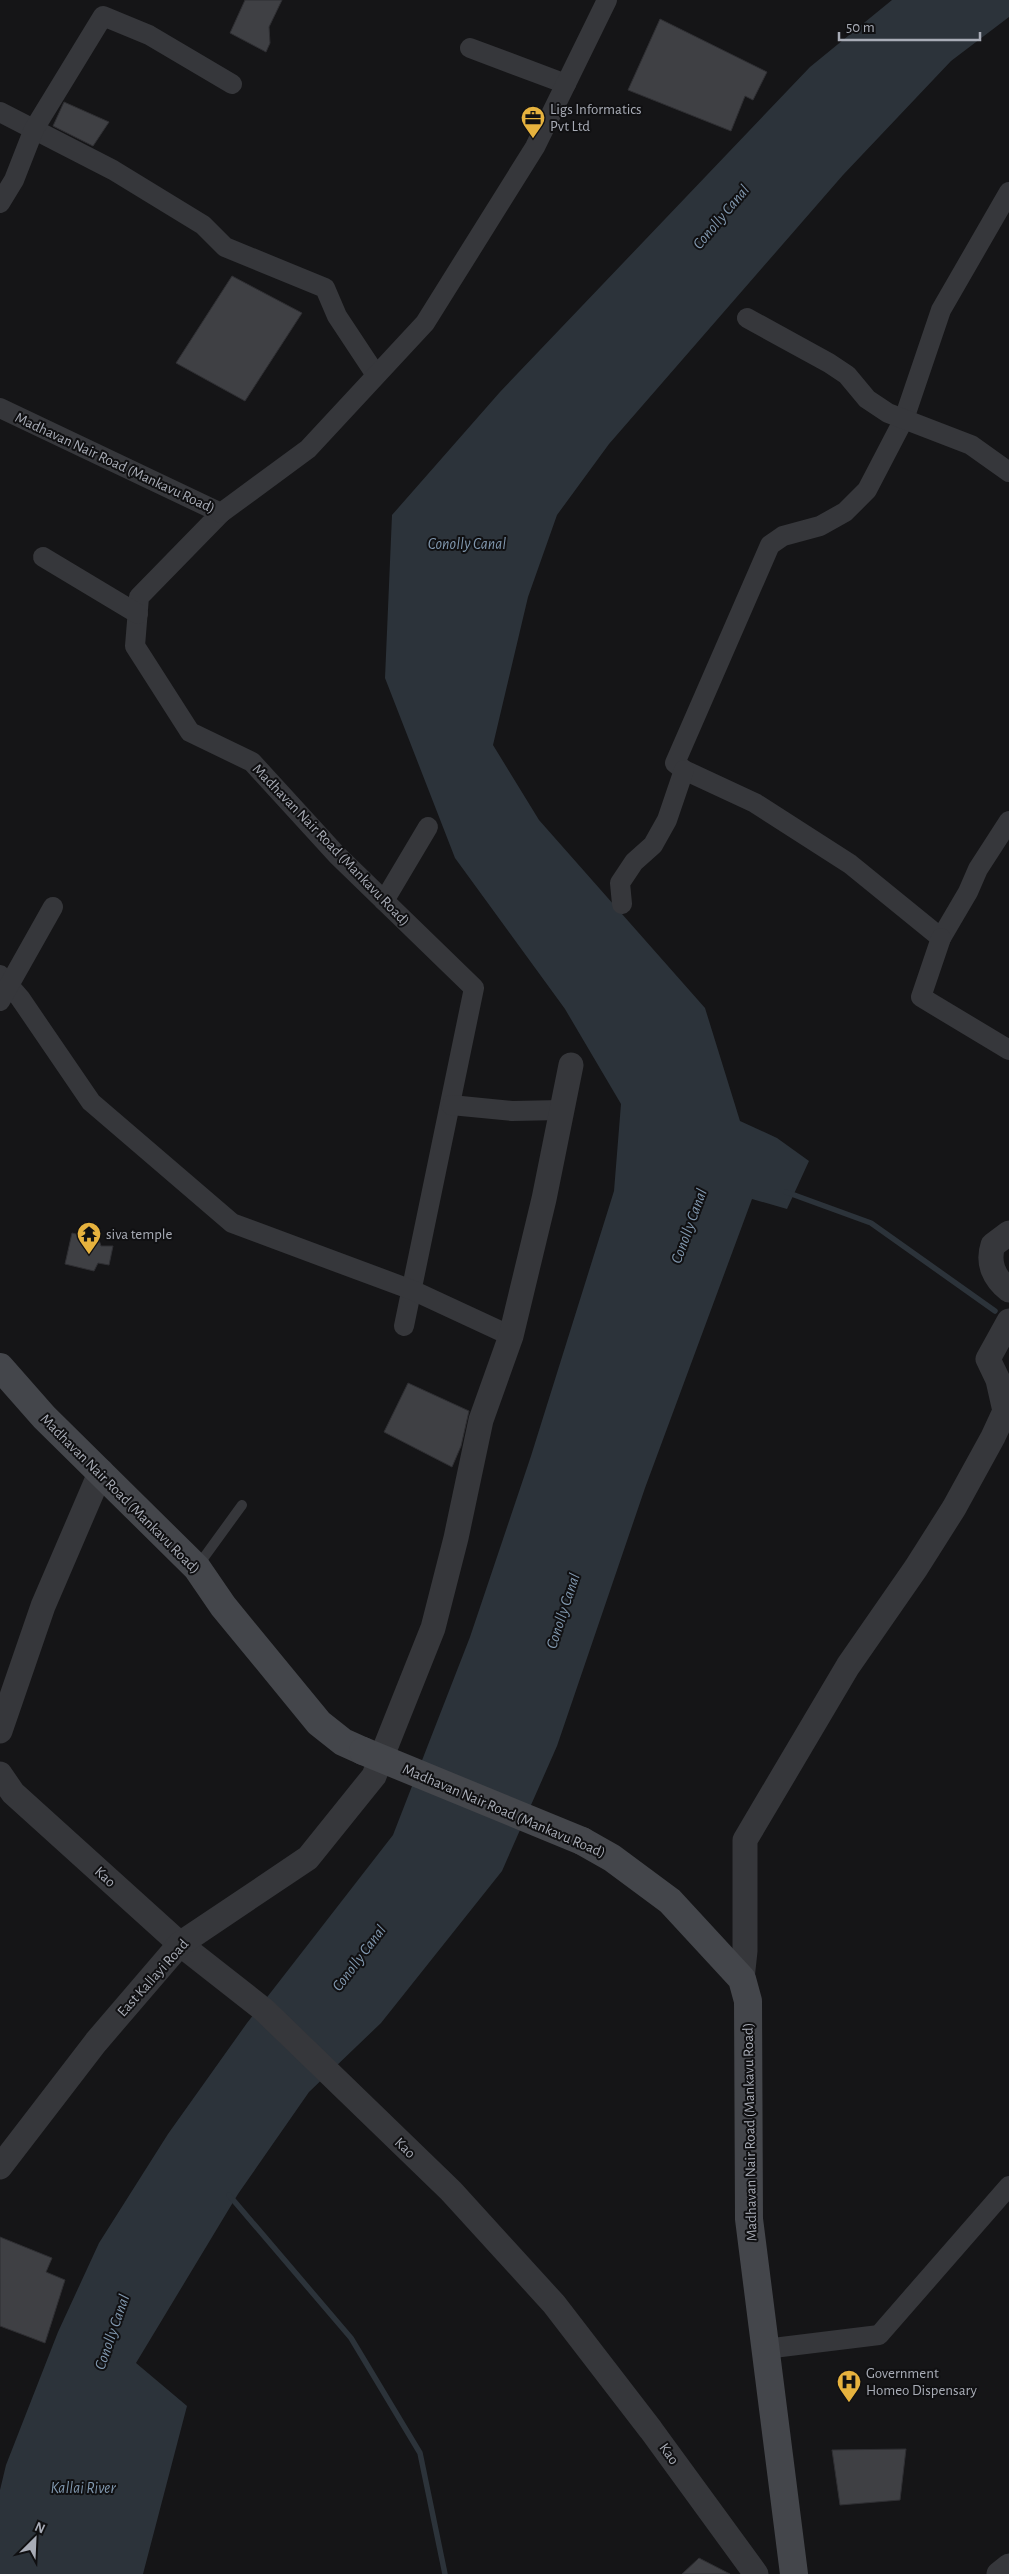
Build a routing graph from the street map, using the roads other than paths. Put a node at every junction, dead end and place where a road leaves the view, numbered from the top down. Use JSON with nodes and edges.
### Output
{"nodes":[{"id":1,"x":607,"y":0,"type":"edge"},
{"id":2,"x":470,"y":48,"type":"dead end"},
{"id":3,"x":232,"y":84,"type":"dead end"},
{"id":4,"x":566,"y":84,"type":"junction"},
{"id":5,"x":0,"y":112,"type":"edge"},
{"id":6,"x":34,"y":128,"type":"junction"},
{"id":7,"x":1009,"y":192,"type":"edge"},
{"id":8,"x":0,"y":203,"type":"edge"},
{"id":9,"x":747,"y":318,"type":"dead end"},
{"id":10,"x":376,"y":375,"type":"junction"},
{"id":11,"x":0,"y":408,"type":"edge"},
{"id":12,"x":904,"y":419,"type":"junction"},
{"id":13,"x":1009,"y":472,"type":"edge"},
{"id":14,"x":221,"y":513,"type":"junction"},
{"id":15,"x":43,"y":558,"type":"dead end"},
{"id":16,"x":138,"y":614,"type":"junction"},
{"id":17,"x":684,"y":770,"type":"junction"},
{"id":18,"x":1009,"y":821,"type":"edge"},
{"id":19,"x":428,"y":827,"type":"dead end"},
{"id":20,"x":384,"y":901,"type":"junction"},
{"id":21,"x":622,"y":904,"type":"dead end"},
{"id":22,"x":53,"y":907,"type":"dead end"},
{"id":23,"x":941,"y":938,"type":"junction"},
{"id":24,"x":3,"y":988,"type":"edge"},
{"id":25,"x":1009,"y":1050,"type":"edge"},
{"id":26,"x":570,"y":1065,"type":"dead end"},
{"id":27,"x":451,"y":1105,"type":"junction"},
{"id":28,"x":562,"y":1110,"type":"junction"},
{"id":29,"x":1009,"y":1233,"type":"edge"},
{"id":30,"x":412,"y":1290,"type":"junction"},
{"id":31,"x":1009,"y":1290,"type":"edge"},
{"id":32,"x":1009,"y":1322,"type":"edge"},
{"id":33,"x":404,"y":1326,"type":"dead end"},
{"id":34,"x":511,"y":1336,"type":"junction"},
{"id":35,"x":0,"y":1367,"type":"edge"},
{"id":36,"x":1001,"y":1442,"type":"edge"},
{"id":37,"x":101,"y":1471,"type":"junction"},
{"id":38,"x":242,"y":1505,"type":"dead end"},
{"id":39,"x":197,"y":1568,"type":"junction"},
{"id":40,"x":0,"y":1731,"type":"edge"},
{"id":41,"x":0,"y":1774,"type":"edge"},
{"id":42,"x":180,"y":1944,"type":"junction"},
{"id":43,"x":742,"y":1979,"type":"junction"},
{"id":44,"x":0,"y":2167,"type":"edge"},
{"id":45,"x":1009,"y":2186,"type":"edge"},
{"id":46,"x":765,"y":2349,"type":"junction"},
{"id":47,"x":1009,"y":2566,"type":"edge"},
{"id":48,"x":756,"y":2574,"type":"edge"},
{"id":49,"x":794,"y":2574,"type":"edge"},
{"id":50,"x":999,"y":2574,"type":"edge"}],
"edges":[{"from":1,"to":4,"type":"street"},
{"from":2,"to":4,"type":"street"},
{"from":3,"to":6,"type":"street"},
{"from":4,"to":10,"type":"street"},
{"from":5,"to":6,"type":"street"},
{"from":6,"to":8,"type":"street"},
{"from":6,"to":10,"type":"street"},
{"from":7,"to":12,"type":"street"},
{"from":9,"to":12,"type":"street"},
{"from":10,"to":14,"type":"street"},
{"from":11,"to":14,"type":"street","name":"Madhavan Nair Road (Mankavu Road)"},
{"from":12,"to":13,"type":"street"},
{"from":12,"to":17,"type":"street"},
{"from":14,"to":16,"type":"street","name":"Madhavan Nair Road (Mankavu Road)"},
{"from":15,"to":16,"type":"street"},
{"from":16,"to":20,"type":"street","name":"Madhavan Nair Road (Mankavu Road)"},
{"from":17,"to":21,"type":"street"},
{"from":17,"to":23,"type":"street"},
{"from":18,"to":23,"type":"street"},
{"from":19,"to":20,"type":"street"},
{"from":20,"to":27,"type":"street","name":"Madhavan Nair Road (Mankavu Road)"},
{"from":22,"to":24,"type":"street"},
{"from":23,"to":25,"type":"street"},
{"from":24,"to":30,"type":"street"},
{"from":26,"to":28,"type":"street","name":"East Kallayi Road"},
{"from":27,"to":28,"type":"street"},
{"from":27,"to":30,"type":"street","name":"Madhavan Nair Road (Mankavu Road)"},
{"from":28,"to":34,"type":"street","name":"East Kallayi Road"},
{"from":29,"to":31,"type":"street"},
{"from":30,"to":33,"type":"street","name":"Madhavan Nair Road (Mankavu Road)"},
{"from":30,"to":34,"type":"street"},
{"from":32,"to":36,"type":"street"},
{"from":34,"to":42,"type":"street","name":"East Kallayi Road"},
{"from":35,"to":37,"type":"main road","name":"Madhavan Nair Road (Mankavu Road)"},
{"from":36,"to":43,"type":"street"},
{"from":37,"to":39,"type":"main road","name":"Madhavan Nair Road (Mankavu Road)"},
{"from":37,"to":40,"type":"street"},
{"from":38,"to":39,"type":"lane"},
{"from":39,"to":43,"type":"main road","name":"Madhavan Nair Road (Mankavu Road)","bridge":true},
{"from":41,"to":42,"type":"street","name":"Kao"},
{"from":42,"to":44,"type":"street","name":"East Kallayi Road"},
{"from":42,"to":48,"type":"street","name":"Kao"},
{"from":43,"to":46,"type":"main road","name":"Madhavan Nair Road (Mankavu Road)"},
{"from":45,"to":46,"type":"street"},
{"from":46,"to":49,"type":"main road","name":"Madhavan Nair Road (Mankavu Road)"},
{"from":47,"to":50,"type":"street"}]}
